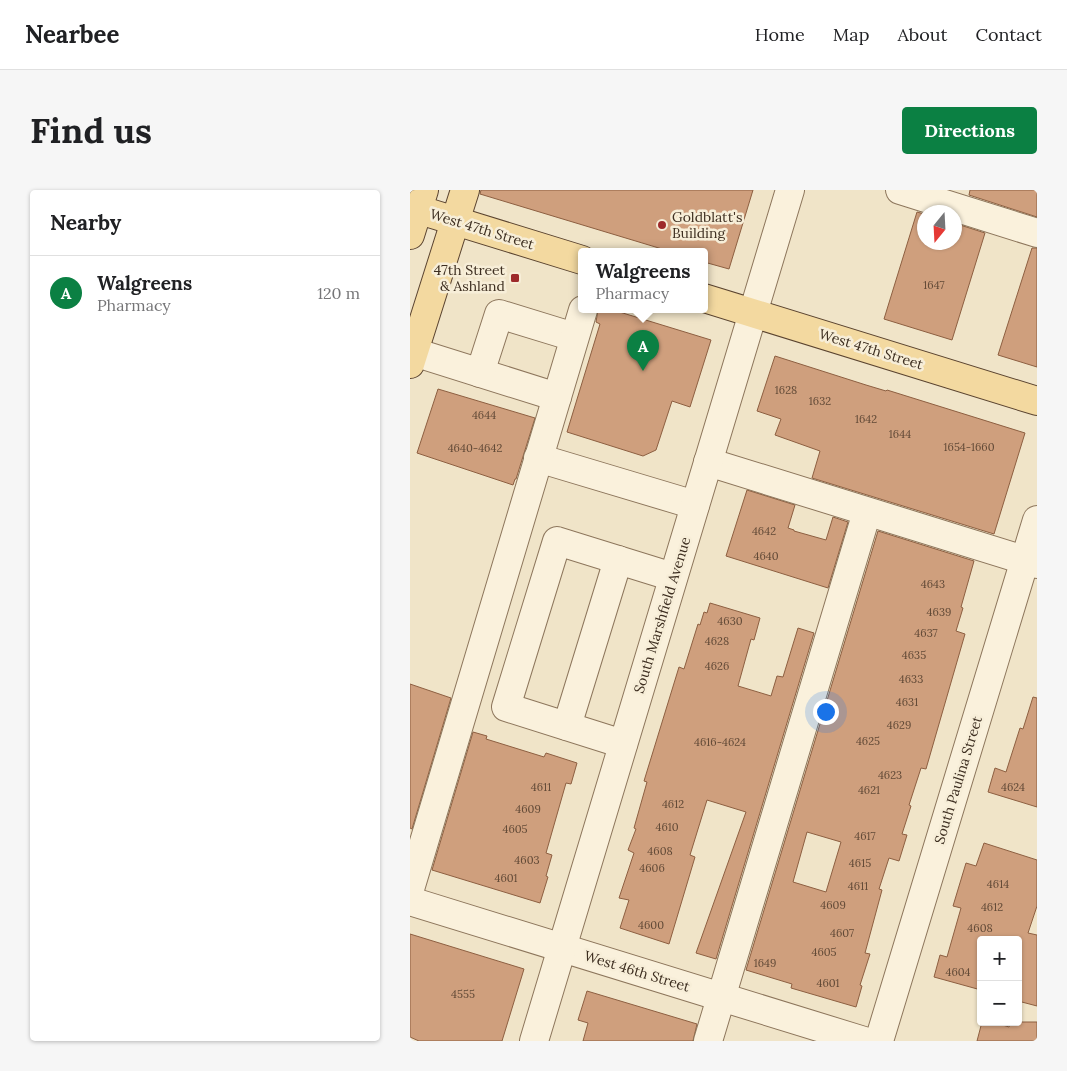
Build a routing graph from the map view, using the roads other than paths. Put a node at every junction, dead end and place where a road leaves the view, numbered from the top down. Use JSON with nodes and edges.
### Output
{"nodes":[{"id":1,"x":465,"y":190,"type":"edge"},
{"id":2,"x":790,"y":190,"type":"edge"},
{"id":3,"x":900,"y":190,"type":"edge"},
{"id":4,"x":960,"y":199,"type":"edge"},
{"id":5,"x":417,"y":202,"type":"edge"},
{"id":6,"x":455,"y":221,"type":"junction"},
{"id":7,"x":1037,"y":233,"type":"edge"},
{"id":8,"x":410,"y":235,"type":"edge"},
{"id":9,"x":578,"y":259,"type":"edge"},
{"id":10,"x":708,"y":299,"type":"edge"},
{"id":11,"x":581,"y":313,"type":"edge"},
{"id":12,"x":752,"y":313,"type":"junction"},
{"id":13,"x":574,"y":337,"type":"junction"},
{"id":14,"x":412,"y":358,"type":"edge"},
{"id":15,"x":480,"y":373,"type":"junction"},
{"id":16,"x":557,"y":397,"type":"junction"},
{"id":17,"x":1037,"y":401,"type":"edge"},
{"id":18,"x":538,"y":458,"type":"junction"},
{"id":19,"x":708,"y":462,"type":"junction"},
{"id":20,"x":695,"y":505,"type":"junction"},
{"id":21,"x":867,"y":512,"type":"junction"},
{"id":22,"x":1037,"y":520,"type":"edge"},
{"id":23,"x":618,"y":560,"type":"junction"},
{"id":24,"x":1031,"y":562,"type":"edge"},
{"id":25,"x":673,"y":577,"type":"junction"},
{"id":26,"x":566,"y":726,"type":"junction"},
{"id":27,"x":623,"y":744,"type":"junction"},
{"id":28,"x":410,"y":888,"type":"edge"},
{"id":29,"x":410,"y":901,"type":"edge"},
{"id":30,"x":562,"y":948,"type":"junction"},
{"id":31,"x":722,"y":997,"type":"junction"},
{"id":32,"x":534,"y":1041,"type":"edge"},
{"id":33,"x":708,"y":1041,"type":"edge"},
{"id":34,"x":864,"y":1041,"type":"edge"},
{"id":35,"x":879,"y":1041,"type":"edge"}],
"edges":[{"from":1,"to":6,"type":"main road"},
{"from":2,"to":12,"type":"street","name":"South Marshfield Avenue"},
{"from":3,"to":4,"type":"street"},
{"from":4,"to":7,"type":"street"},
{"from":5,"to":6,"type":"main road","name":"West 47th Street"},
{"from":5,"to":8,"type":"main road"},
{"from":6,"to":9,"type":"main road","name":"West 47th Street"},
{"from":6,"to":14,"type":"main road"},
{"from":10,"to":12,"type":"main road","name":"West 47th Street"},
{"from":11,"to":13,"type":"street"},
{"from":12,"to":17,"type":"main road","name":"West 47th Street"},
{"from":12,"to":19,"type":"street","name":"South Marshfield Avenue"},
{"from":13,"to":15,"type":"street"},
{"from":13,"to":16,"type":"street"},
{"from":14,"to":15,"type":"street"},
{"from":15,"to":16,"type":"street"},
{"from":16,"to":18,"type":"street"},
{"from":18,"to":20,"type":"street"},
{"from":18,"to":28,"type":"street"},
{"from":19,"to":20,"type":"street","name":"South Marshfield Avenue"},
{"from":19,"to":21,"type":"street"},
{"from":20,"to":25,"type":"street","name":"South Marshfield Avenue"},
{"from":21,"to":24,"type":"street"},
{"from":21,"to":31,"type":"street"},
{"from":22,"to":24,"type":"street","name":"South Paulina Street"},
{"from":23,"to":25,"type":"street"},
{"from":23,"to":26,"type":"street"},
{"from":23,"to":26,"type":"street"},
{"from":24,"to":35,"type":"street","name":"South Paulina Street"},
{"from":25,"to":27,"type":"street","name":"South Marshfield Avenue"},
{"from":26,"to":27,"type":"street"},
{"from":27,"to":30,"type":"street","name":"South Marshfield Avenue"},
{"from":29,"to":30,"type":"street","name":"West 46th Street"},
{"from":30,"to":31,"type":"street","name":"West 46th Street"},
{"from":30,"to":32,"type":"street","name":"South Marshfield Avenue"},
{"from":31,"to":33,"type":"street"},
{"from":31,"to":34,"type":"street","name":"West 46th Street"}]}
